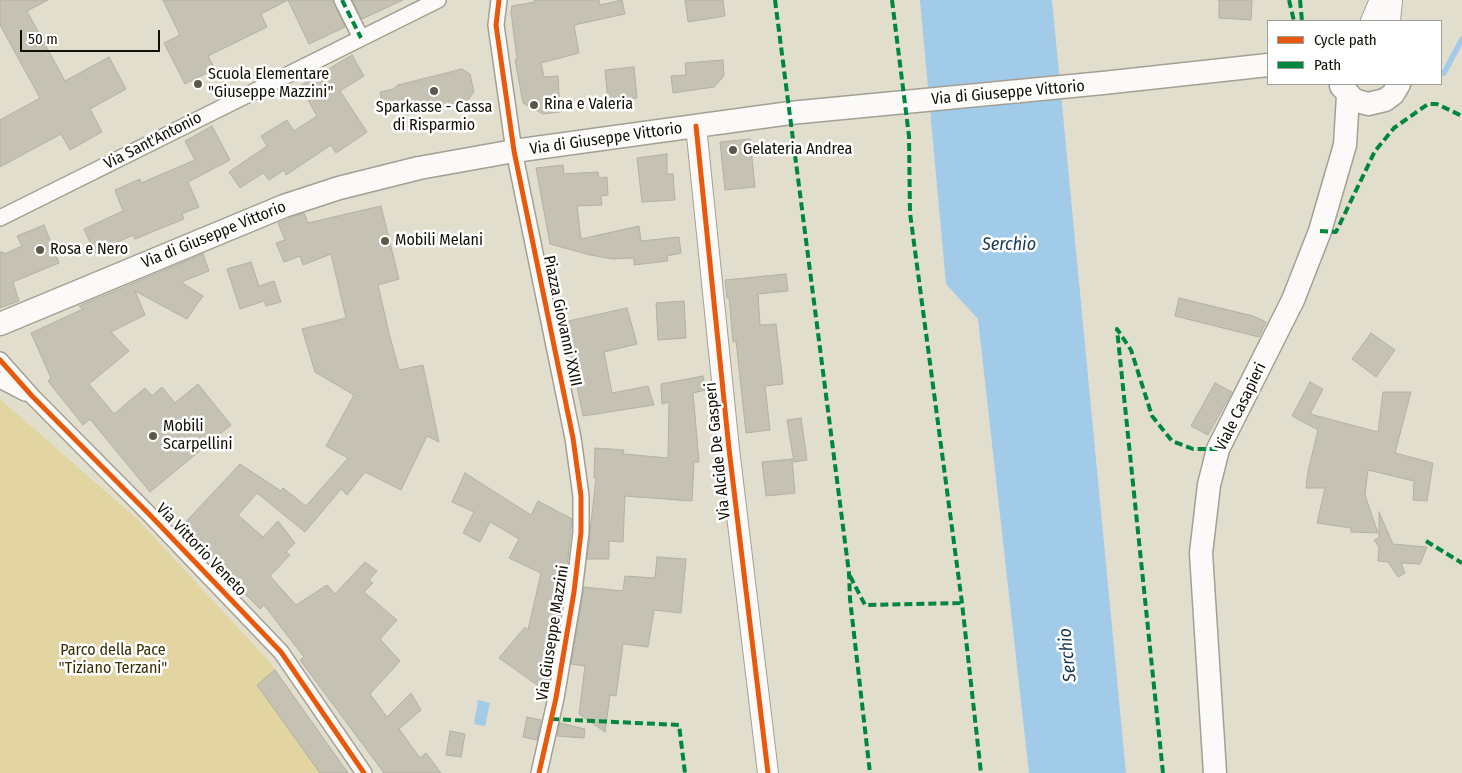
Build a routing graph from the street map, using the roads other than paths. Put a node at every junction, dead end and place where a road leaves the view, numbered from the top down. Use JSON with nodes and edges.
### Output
{"nodes":[{"id":1,"x":342,"y":0,"type":"edge"},
{"id":2,"x":438,"y":0,"type":"edge"},
{"id":3,"x":499,"y":0,"type":"edge"},
{"id":4,"x":1380,"y":0,"type":"edge"},
{"id":5,"x":1392,"y":0,"type":"edge"},
{"id":6,"x":1371,"y":20,"type":"edge"},
{"id":7,"x":1390,"y":20,"type":"edge"},
{"id":8,"x":361,"y":38,"type":"junction"},
{"id":9,"x":1267,"y":65,"type":"edge"},
{"id":10,"x":1398,"y":85,"type":"edge"},
{"id":11,"x":1344,"y":90,"type":"edge"},
{"id":12,"x":1376,"y":104,"type":"junction"},
{"id":13,"x":696,"y":126,"type":"junction"},
{"id":14,"x":1345,"y":145,"type":"junction"},
{"id":15,"x":514,"y":151,"type":"junction"},
{"id":16,"x":0,"y":218,"type":"edge"},
{"id":17,"x":0,"y":324,"type":"edge"},
{"id":18,"x":0,"y":360,"type":"edge"},
{"id":19,"x":0,"y":380,"type":"edge"},
{"id":20,"x":32,"y":396,"type":"junction"},
{"id":21,"x":581,"y":496,"type":"joint"},
{"id":22,"x":364,"y":773,"type":"edge"},
{"id":23,"x":539,"y":773,"type":"edge"},
{"id":24,"x":768,"y":773,"type":"edge"},
{"id":25,"x":1215,"y":773,"type":"edge"}],
"edges":[{"from":1,"to":8,"type":"street"},
{"from":2,"to":8,"type":"street","name":"Via Sant'Antonio"},
{"from":3,"to":15,"type":"street","name":"Piazza Giovanni XXIII"},
{"from":4,"to":6,"type":"street"},
{"from":5,"to":7,"type":"street"},
{"from":8,"to":16,"type":"street","name":"Via Sant'Antonio"},
{"from":9,"to":13,"type":"main road","name":"Via di Giuseppe Vittorio"},
{"from":10,"to":12,"type":"main road"},
{"from":11,"to":12,"type":"main road"},
{"from":11,"to":14,"type":"main road"},
{"from":12,"to":14,"type":"main road"},
{"from":13,"to":15,"type":"main road","name":"Via di Giuseppe Vittorio"},
{"from":13,"to":24,"type":"street","name":"Via Alcide De Gasperi"},
{"from":14,"to":25,"type":"main road","name":"Viale Casapieri"},
{"from":15,"to":17,"type":"main road","name":"Via di Giuseppe Vittorio"},
{"from":15,"to":21,"type":"street","name":"Piazza Giovanni XXIII"},
{"from":18,"to":20,"type":"street","name":"Via Vittorio Veneto"},
{"from":19,"to":20,"type":"street"},
{"from":20,"to":22,"type":"street","name":"Via Vittorio Veneto"},
{"from":21,"to":23,"type":"street","name":"Via Giuseppe Mazzini"}]}
